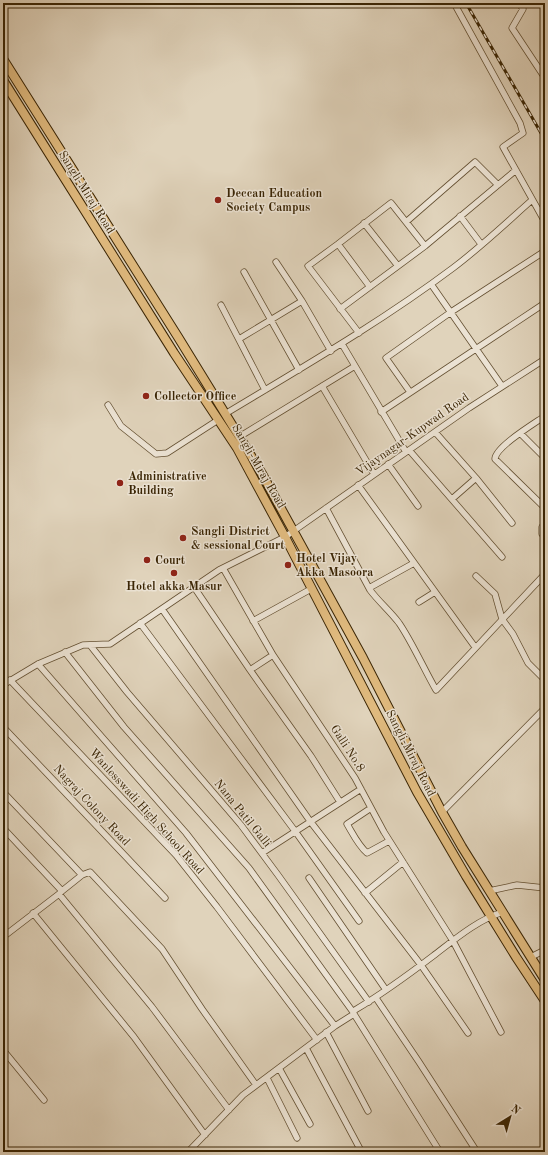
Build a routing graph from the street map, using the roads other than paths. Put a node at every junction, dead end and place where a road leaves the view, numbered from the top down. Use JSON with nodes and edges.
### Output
{"nodes":[{"id":1,"x":454,"y":3,"type":"edge"},
{"id":2,"x":519,"y":3,"type":"edge"},
{"id":3,"x":3,"y":60,"type":"edge"},
{"id":4,"x":545,"y":78,"type":"edge"},
{"id":5,"x":3,"y":80,"type":"edge"},
{"id":6,"x":516,"y":170,"type":"junction"},
{"id":7,"x":498,"y":185,"type":"junction"},
{"id":8,"x":532,"y":200,"type":"junction"},
{"id":9,"x":460,"y":216,"type":"junction"},
{"id":10,"x":406,"y":222,"type":"junction"},
{"id":11,"x":545,"y":222,"type":"edge"},
{"id":12,"x":364,"y":223,"type":"junction"},
{"id":13,"x":338,"y":244,"type":"junction"},
{"id":14,"x":481,"y":244,"type":"junction"},
{"id":15,"x":425,"y":246,"type":"junction"},
{"id":16,"x":545,"y":251,"type":"edge"},
{"id":17,"x":276,"y":262,"type":"dead end"},
{"id":18,"x":398,"y":266,"type":"junction"},
{"id":19,"x":244,"y":272,"type":"dead end"},
{"id":20,"x":431,"y":284,"type":"junction"},
{"id":21,"x":370,"y":287,"type":"junction"},
{"id":22,"x":302,"y":300,"type":"junction"},
{"id":23,"x":545,"y":303,"type":"edge"},
{"id":24,"x":221,"y":306,"type":"dead end"},
{"id":25,"x":340,"y":309,"type":"junction"},
{"id":26,"x":451,"y":312,"type":"junction"},
{"id":27,"x":270,"y":319,"type":"junction"},
{"id":28,"x":359,"y":333,"type":"junction"},
{"id":29,"x":239,"y":339,"type":"junction"},
{"id":30,"x":342,"y":344,"type":"junction"},
{"id":31,"x":476,"y":348,"type":"junction"},
{"id":32,"x":331,"y":351,"type":"junction"},
{"id":33,"x":545,"y":359,"type":"edge"},
{"id":34,"x":355,"y":366,"type":"junction"},
{"id":35,"x":299,"y":370,"type":"junction"},
{"id":36,"x":322,"y":386,"type":"junction"},
{"id":37,"x":502,"y":386,"type":"junction"},
{"id":38,"x":265,"y":390,"type":"junction"},
{"id":39,"x":410,"y":392,"type":"junction"},
{"id":40,"x":108,"y":405,"type":"dead end"},
{"id":41,"x":381,"y":412,"type":"junction"},
{"id":42,"x":225,"y":414,"type":"junction"},
{"id":43,"x":545,"y":416,"type":"edge"},
{"id":44,"x":218,"y":420,"type":"junction"},
{"id":45,"x":435,"y":432,"type":"junction"},
{"id":46,"x":520,"y":433,"type":"junction"},
{"id":47,"x":239,"y":436,"type":"junction"},
{"id":48,"x":407,"y":451,"type":"junction"},
{"id":49,"x":545,"y":458,"type":"edge"},
{"id":50,"x":388,"y":464,"type":"junction"},
{"id":51,"x":374,"y":474,"type":"junction"},
{"id":52,"x":476,"y":478,"type":"junction"},
{"id":53,"x":358,"y":485,"type":"junction"},
{"id":54,"x":452,"y":499,"type":"junction"},
{"id":55,"x":418,"y":506,"type":"dead end"},
{"id":56,"x":326,"y":508,"type":"junction"},
{"id":57,"x":545,"y":508,"type":"edge"},
{"id":58,"x":512,"y":523,"type":"dead end"},
{"id":59,"x":545,"y":523,"type":"edge"},
{"id":60,"x":293,"y":531,"type":"junction"},
{"id":61,"x":545,"y":536,"type":"edge"},
{"id":62,"x":285,"y":537,"type":"junction"},
{"id":63,"x":502,"y":557,"type":"dead end"},
{"id":64,"x":414,"y":563,"type":"junction"},
{"id":65,"x":223,"y":568,"type":"junction"},
{"id":66,"x":545,"y":574,"type":"edge"},
{"id":67,"x":476,"y":576,"type":"dead end"},
{"id":68,"x":194,"y":587,"type":"junction"},
{"id":69,"x":369,"y":588,"type":"junction"},
{"id":70,"x":311,"y":589,"type":"junction"},
{"id":71,"x":435,"y":592,"type":"junction"},
{"id":72,"x":419,"y":602,"type":"dead end"},
{"id":73,"x":162,"y":609,"type":"junction"},
{"id":74,"x":502,"y":619,"type":"junction"},
{"id":75,"x":254,"y":621,"type":"junction"},
{"id":76,"x":140,"y":623,"type":"junction"},
{"id":77,"x":90,"y":645,"type":"junction"},
{"id":78,"x":475,"y":647,"type":"junction"},
{"id":79,"x":65,"y":652,"type":"junction"},
{"id":80,"x":273,"y":655,"type":"junction"},
{"id":81,"x":38,"y":664,"type":"junction"},
{"id":82,"x":250,"y":670,"type":"junction"},
{"id":83,"x":10,"y":680,"type":"junction"},
{"id":84,"x":545,"y":680,"type":"edge"},
{"id":85,"x":3,"y":685,"type":"edge"},
{"id":86,"x":545,"y":708,"type":"edge"},
{"id":87,"x":3,"y":727,"type":"edge"},
{"id":88,"x":361,"y":789,"type":"junction"},
{"id":89,"x":3,"y":792,"type":"edge"},
{"id":90,"x":340,"y":802,"type":"junction"},
{"id":91,"x":371,"y":808,"type":"junction"},
{"id":92,"x":442,"y":812,"type":"junction"},
{"id":93,"x":310,"y":822,"type":"junction"},
{"id":94,"x":3,"y":828,"type":"edge"},
{"id":95,"x":295,"y":831,"type":"junction"},
{"id":96,"x":389,"y":841,"type":"junction"},
{"id":97,"x":262,"y":853,"type":"junction"},
{"id":98,"x":403,"y":862,"type":"junction"},
{"id":99,"x":82,"y":875,"type":"junction"},
{"id":100,"x":309,"y":878,"type":"dead end"},
{"id":101,"x":545,"y":888,"type":"edge"},
{"id":102,"x":490,"y":891,"type":"junction"},
{"id":103,"x":60,"y":892,"type":"junction"},
{"id":104,"x":365,"y":893,"type":"junction"},
{"id":105,"x":165,"y":898,"type":"dead end"},
{"id":106,"x":503,"y":912,"type":"junction"},
{"id":107,"x":33,"y":913,"type":"junction"},
{"id":108,"x":490,"y":916,"type":"junction"},
{"id":109,"x":359,"y":920,"type":"dead end"},
{"id":110,"x":3,"y":937,"type":"edge"},
{"id":111,"x":453,"y":941,"type":"junction"},
{"id":112,"x":545,"y":950,"type":"edge"},
{"id":113,"x":531,"y":957,"type":"junction"},
{"id":114,"x":421,"y":965,"type":"junction"},
{"id":115,"x":545,"y":980,"type":"edge"},
{"id":116,"x":386,"y":990,"type":"junction"},
{"id":117,"x":376,"y":998,"type":"junction"},
{"id":118,"x":545,"y":1001,"type":"edge"},
{"id":119,"x":369,"y":1002,"type":"junction"},
{"id":120,"x":353,"y":1013,"type":"junction"},
{"id":121,"x":335,"y":1026,"type":"junction"},
{"id":122,"x":326,"y":1032,"type":"junction"},
{"id":123,"x":501,"y":1032,"type":"dead end"},
{"id":124,"x":468,"y":1033,"type":"dead end"},
{"id":125,"x":317,"y":1040,"type":"junction"},
{"id":126,"x":306,"y":1048,"type":"junction"},
{"id":127,"x":3,"y":1050,"type":"edge"},
{"id":128,"x":279,"y":1068,"type":"junction"},
{"id":129,"x":267,"y":1078,"type":"junction"},
{"id":130,"x":256,"y":1085,"type":"junction"},
{"id":131,"x":44,"y":1100,"type":"dead end"},
{"id":132,"x":229,"y":1110,"type":"junction"},
{"id":133,"x":368,"y":1111,"type":"dead end"},
{"id":134,"x":310,"y":1124,"type":"dead end"},
{"id":135,"x":205,"y":1135,"type":"junction"},
{"id":136,"x":297,"y":1138,"type":"dead end"},
{"id":137,"x":360,"y":1149,"type":"dead end"},
{"id":138,"x":188,"y":1152,"type":"edge"},
{"id":139,"x":440,"y":1152,"type":"edge"},
{"id":140,"x":477,"y":1152,"type":"edge"}],
"edges":[{"from":1,"to":6,"type":"street"},
{"from":2,"to":4,"type":"street"},
{"from":3,"to":42,"type":"highway","name":"Sangli-Miraj Road"},
{"from":5,"to":44,"type":"highway","name":"Sangli-Miraj Road"},
{"from":6,"to":7,"type":"street"},
{"from":6,"to":8,"type":"street"},
{"from":7,"to":9,"type":"street"},
{"from":7,"to":10,"type":"street"},
{"from":8,"to":11,"type":"street"},
{"from":8,"to":14,"type":"street"},
{"from":9,"to":14,"type":"street"},
{"from":9,"to":15,"type":"street"},
{"from":10,"to":12,"type":"street"},
{"from":10,"to":15,"type":"street"},
{"from":12,"to":13,"type":"street"},
{"from":12,"to":18,"type":"street"},
{"from":13,"to":21,"type":"street"},
{"from":13,"to":25,"type":"street"},
{"from":14,"to":20,"type":"street"},
{"from":15,"to":18,"type":"street"},
{"from":16,"to":26,"type":"street"},
{"from":17,"to":22,"type":"street"},
{"from":18,"to":21,"type":"street"},
{"from":19,"to":27,"type":"street"},
{"from":20,"to":26,"type":"street"},
{"from":20,"to":28,"type":"street"},
{"from":21,"to":25,"type":"street"},
{"from":22,"to":27,"type":"street"},
{"from":22,"to":32,"type":"street"},
{"from":23,"to":31,"type":"street"},
{"from":24,"to":29,"type":"street"},
{"from":25,"to":28,"type":"street"},
{"from":26,"to":31,"type":"street"},
{"from":26,"to":39,"type":"street"},
{"from":27,"to":29,"type":"street"},
{"from":27,"to":35,"type":"street"},
{"from":28,"to":30,"type":"street"},
{"from":29,"to":38,"type":"street"},
{"from":30,"to":32,"type":"street"},
{"from":30,"to":34,"type":"street"},
{"from":31,"to":37,"type":"street"},
{"from":31,"to":39,"type":"street"},
{"from":32,"to":35,"type":"street"},
{"from":33,"to":37,"type":"street","name":"Vijaynagar-Kupwad Road"},
{"from":34,"to":36,"type":"street"},
{"from":34,"to":41,"type":"street"},
{"from":35,"to":38,"type":"street"},
{"from":36,"to":47,"type":"street"},
{"from":36,"to":51,"type":"street"},
{"from":37,"to":45,"type":"street","name":"Vijaynagar-Kupwad Road"},
{"from":38,"to":42,"type":"street"},
{"from":39,"to":41,"type":"street"},
{"from":40,"to":44,"type":"street"},
{"from":41,"to":48,"type":"street"},
{"from":42,"to":47,"type":"highway","name":"Sangli-Miraj Road"},
{"from":43,"to":46,"type":"street"},
{"from":44,"to":62,"type":"highway","name":"Sangli-Miraj Road"},
{"from":45,"to":48,"type":"street","name":"Vijaynagar-Kupwad Road"},
{"from":45,"to":52,"type":"street"},
{"from":46,"to":49,"type":"street"},
{"from":46,"to":57,"type":"street"},
{"from":47,"to":60,"type":"highway","name":"Sangli-Miraj Road"},
{"from":48,"to":50,"type":"street","name":"Vijaynagar-Kupwad Road"},
{"from":48,"to":54,"type":"street"},
{"from":50,"to":51,"type":"street","name":"Vijaynagar-Kupwad Road"},
{"from":50,"to":55,"type":"street"},
{"from":51,"to":53,"type":"street","name":"Vijaynagar-Kupwad Road"},
{"from":52,"to":54,"type":"street"},
{"from":52,"to":58,"type":"street"},
{"from":53,"to":56,"type":"street","name":"Vijaynagar-Kupwad Road"},
{"from":53,"to":64,"type":"street"},
{"from":54,"to":63,"type":"street"},
{"from":56,"to":60,"type":"street","name":"Vijaynagar-Kupwad Road"},
{"from":56,"to":69,"type":"street"},
{"from":59,"to":61,"type":"street"},
{"from":60,"to":62,"type":"street","name":"Vijaynagar-Kupwad Road"},
{"from":60,"to":92,"type":"highway","name":"Sangli-Miraj Road"},
{"from":62,"to":65,"type":"street","name":"Vijaynagar-Kupwad Road"},
{"from":62,"to":70,"type":"highway","name":"Sangli-Miraj Road"},
{"from":64,"to":69,"type":"street"},
{"from":64,"to":71,"type":"street"},
{"from":65,"to":68,"type":"street","name":"Vijaynagar-Kupwad Road"},
{"from":65,"to":75,"type":"street","name":"Galli No.8"},
{"from":66,"to":74,"type":"street"},
{"from":67,"to":74,"type":"street"},
{"from":68,"to":73,"type":"street","name":"Vijaynagar-Kupwad Road"},
{"from":68,"to":82,"type":"street"},
{"from":69,"to":78,"type":"street"},
{"from":70,"to":75,"type":"street"},
{"from":70,"to":108,"type":"highway","name":"Sangli-Miraj Road"},
{"from":71,"to":72,"type":"street"},
{"from":71,"to":78,"type":"street"},
{"from":73,"to":76,"type":"street","name":"Vijaynagar-Kupwad Road"},
{"from":73,"to":93,"type":"street"},
{"from":74,"to":78,"type":"street"},
{"from":74,"to":84,"type":"street"},
{"from":75,"to":80,"type":"street","name":"Galli No.8"},
{"from":76,"to":77,"type":"street","name":"Vijaynagar-Kupwad Road"},
{"from":76,"to":95,"type":"street"},
{"from":77,"to":79,"type":"street","name":"Vijaynagar-Kupwad Road"},
{"from":77,"to":97,"type":"street","name":"Nana Patil Galli"},
{"from":79,"to":81,"type":"street","name":"Vijaynagar-Kupwad Road"},
{"from":79,"to":120,"type":"street"},
{"from":80,"to":82,"type":"street"},
{"from":80,"to":88,"type":"street","name":"Galli No.8"},
{"from":81,"to":83,"type":"street","name":"Vijaynagar-Kupwad Road"},
{"from":81,"to":121,"type":"street"},
{"from":82,"to":90,"type":"street"},
{"from":83,"to":85,"type":"street","name":"Vijaynagar-Kupwad Road"},
{"from":83,"to":125,"type":"street","name":"Wanlesswadi High School Road"},
{"from":86,"to":92,"type":"street"},
{"from":87,"to":105,"type":"street","name":"Nagraj Colony Road"},
{"from":88,"to":90,"type":"street"},
{"from":88,"to":91,"type":"street","name":"Galli No.8"},
{"from":89,"to":99,"type":"street"},
{"from":90,"to":93,"type":"street"},
{"from":91,"to":96,"type":"street","name":"Galli No.8"},
{"from":91,"to":96,"type":"street"},
{"from":92,"to":102,"type":"highway","name":"Sangli-Miraj Road"},
{"from":93,"to":95,"type":"street"},
{"from":93,"to":104,"type":"street"},
{"from":94,"to":103,"type":"street"},
{"from":95,"to":97,"type":"street"},
{"from":95,"to":109,"type":"street"},
{"from":96,"to":98,"type":"street","name":"Galli No.8"},
{"from":97,"to":119,"type":"street","name":"Nana Patil Galli"},
{"from":98,"to":104,"type":"street"},
{"from":98,"to":111,"type":"street","name":"Galli No.8"},
{"from":99,"to":103,"type":"street"},
{"from":99,"to":130,"type":"street"},
{"from":100,"to":116,"type":"street"},
{"from":101,"to":102,"type":"street"},
{"from":102,"to":106,"type":"highway","name":"Sangli-Miraj Road"},
{"from":103,"to":107,"type":"street"},
{"from":103,"to":132,"type":"street"},
{"from":104,"to":114,"type":"street"},
{"from":106,"to":108,"type":"street"},
{"from":106,"to":113,"type":"highway","name":"Sangli-Miraj Road"},
{"from":107,"to":110,"type":"street"},
{"from":107,"to":135,"type":"street"},
{"from":108,"to":111,"type":"street"},
{"from":108,"to":118,"type":"highway","name":"Sangli-Miraj Road"},
{"from":111,"to":114,"type":"street"},
{"from":111,"to":123,"type":"street","name":"Galli No.8"},
{"from":112,"to":113,"type":"street"},
{"from":113,"to":115,"type":"highway","name":"Sangli-Miraj Road"},
{"from":114,"to":116,"type":"street"},
{"from":114,"to":124,"type":"street"},
{"from":116,"to":117,"type":"street"},
{"from":117,"to":119,"type":"street"},
{"from":117,"to":140,"type":"street"},
{"from":119,"to":120,"type":"street"},
{"from":120,"to":121,"type":"street"},
{"from":120,"to":139,"type":"street"},
{"from":121,"to":122,"type":"street"},
{"from":122,"to":125,"type":"street"},
{"from":122,"to":133,"type":"street"},
{"from":125,"to":126,"type":"street"},
{"from":126,"to":128,"type":"street"},
{"from":126,"to":137,"type":"street"},
{"from":127,"to":131,"type":"street"},
{"from":128,"to":129,"type":"street"},
{"from":128,"to":134,"type":"street"},
{"from":129,"to":130,"type":"street"},
{"from":129,"to":136,"type":"street"},
{"from":130,"to":132,"type":"street"},
{"from":132,"to":135,"type":"street"},
{"from":135,"to":138,"type":"street"}]}
